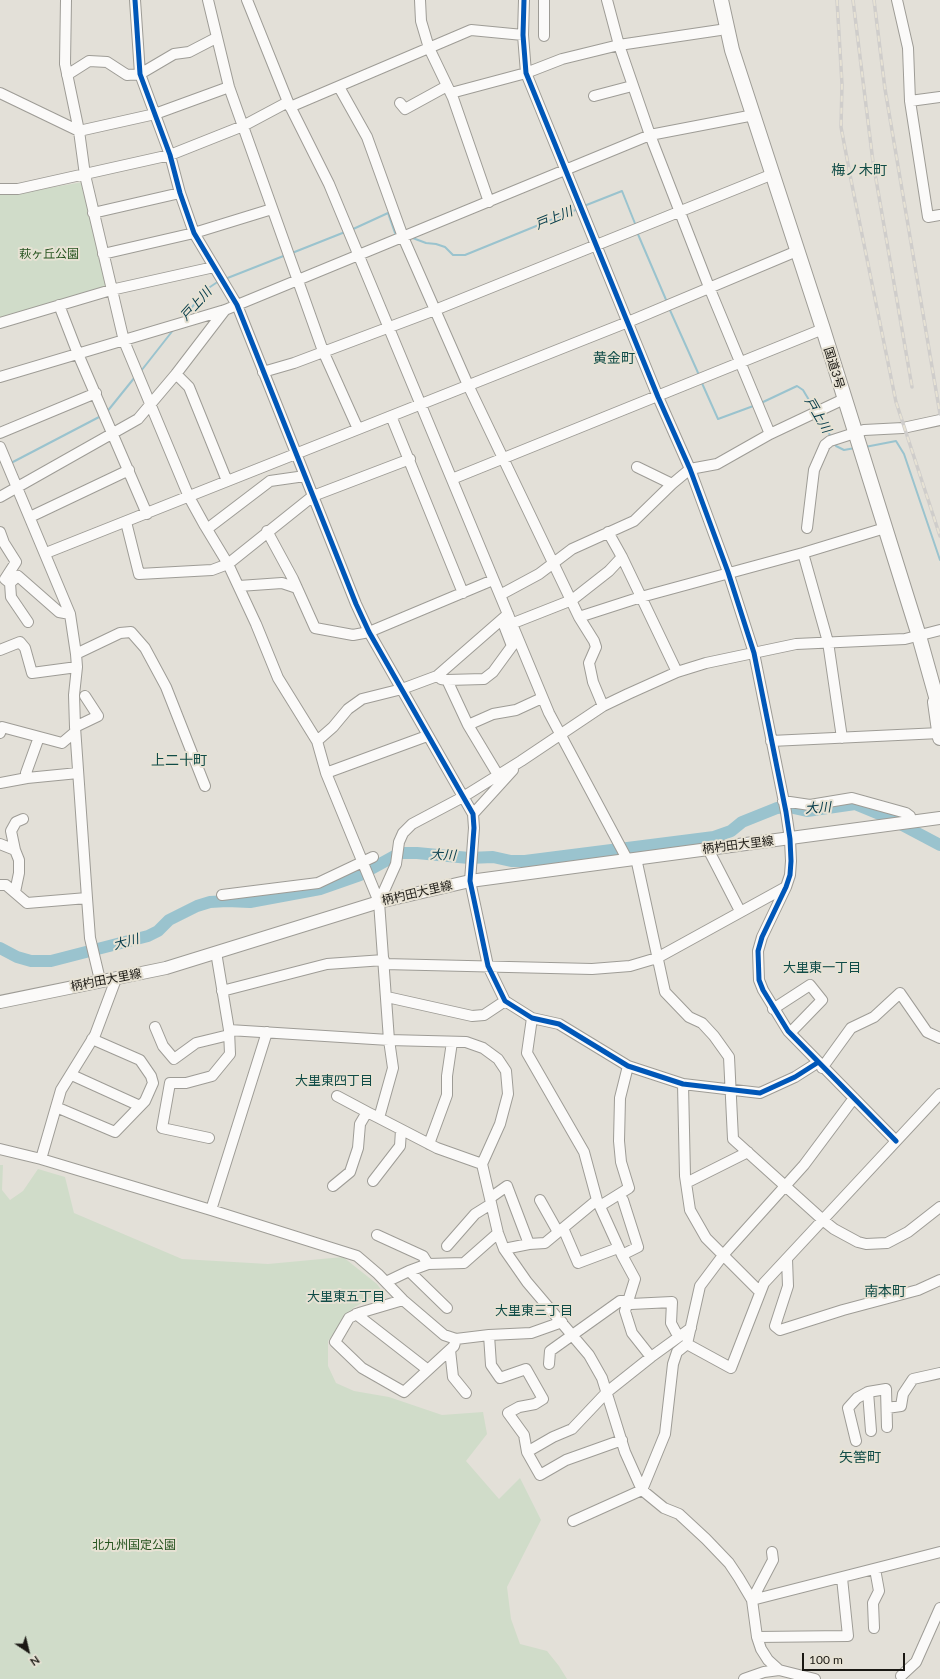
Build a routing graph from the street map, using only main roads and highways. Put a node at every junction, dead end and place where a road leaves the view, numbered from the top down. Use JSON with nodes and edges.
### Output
{"nodes":[{"id":1,"x":711,"y":0,"type":"edge"},
{"id":2,"x":721,"y":0,"type":"edge"},
{"id":3,"x":732,"y":50,"type":"junction"},
{"id":4,"x":933,"y":686,"type":"junction"},
{"id":5,"x":940,"y":711,"type":"edge"},
{"id":6,"x":940,"y":735,"type":"edge"},
{"id":7,"x":940,"y":818,"type":"edge"},
{"id":8,"x":0,"y":1002,"type":"edge"}],
"edges":[{"from":1,"to":3,"type":"highway","name":"国道3号"},
{"from":2,"to":3,"type":"highway","name":"国道3号"},
{"from":3,"to":4,"type":"highway","name":"国道3号"},
{"from":4,"to":5,"type":"highway","name":"国道3号"},
{"from":4,"to":6,"type":"highway","name":"国道3号"},
{"from":7,"to":8,"type":"main road","name":"柄杓田大里線"}]}
